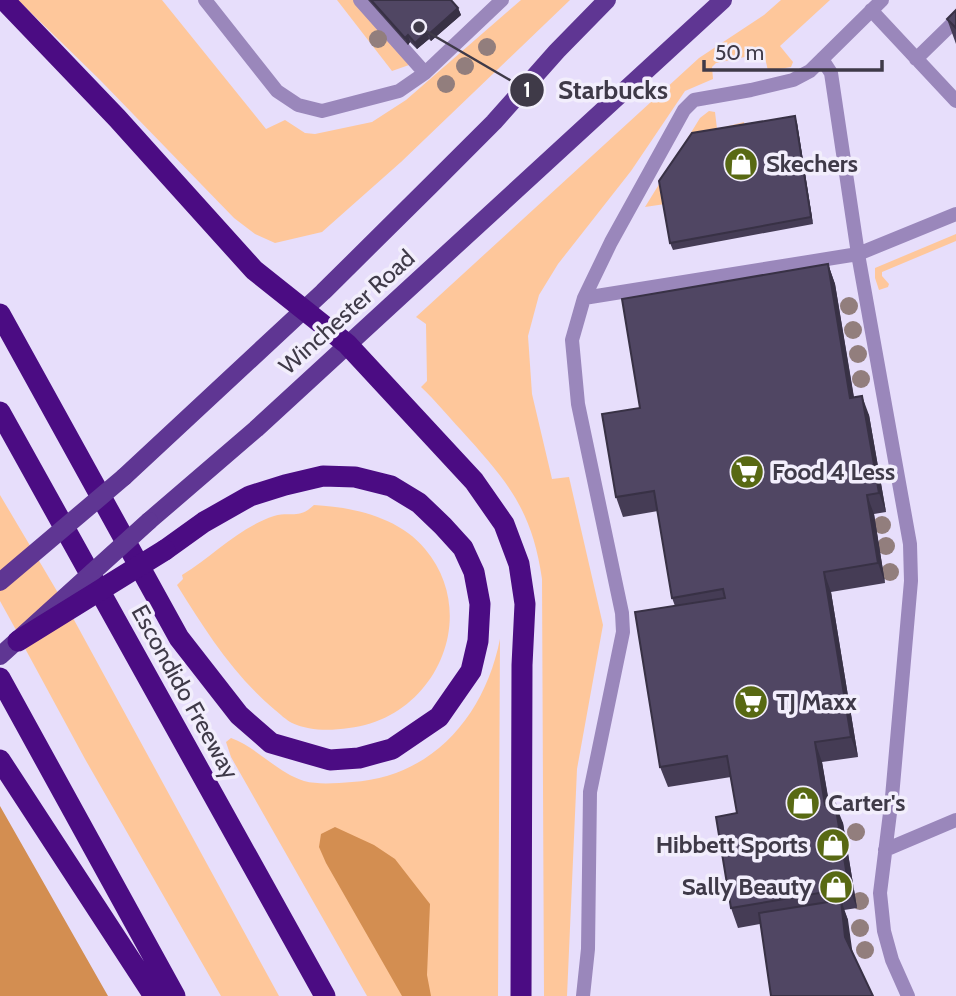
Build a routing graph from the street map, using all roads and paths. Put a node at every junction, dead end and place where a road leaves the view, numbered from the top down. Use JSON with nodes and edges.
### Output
{"nodes":[{"id":1,"x":5,"y":0,"type":"edge"},
{"id":2,"x":205,"y":0,"type":"edge"},
{"id":3,"x":360,"y":0,"type":"edge"},
{"id":4,"x":502,"y":0,"type":"edge"},
{"id":5,"x":607,"y":0,"type":"edge"},
{"id":6,"x":723,"y":0,"type":"edge"},
{"id":7,"x":876,"y":5,"type":"edge"},
{"id":8,"x":956,"y":20,"type":"edge"},
{"id":9,"x":916,"y":58,"type":"junction"},
{"id":10,"x":822,"y":59,"type":"junction"},
{"id":11,"x":425,"y":73,"type":"junction"},
{"id":12,"x":956,"y":101,"type":"edge"},
{"id":13,"x":956,"y":214,"type":"edge"},
{"id":14,"x":858,"y":254,"type":"junction"},
{"id":15,"x":584,"y":298,"type":"junction"},
{"id":16,"x":304,"y":308,"type":"junction"},
{"id":17,"x":0,"y":314,"type":"edge"},
{"id":18,"x":347,"y":344,"type":"junction"},
{"id":19,"x":0,"y":412,"type":"edge"},
{"id":20,"x":0,"y":582,"type":"edge"},
{"id":21,"x":18,"y":641,"type":"junction"},
{"id":22,"x":0,"y":656,"type":"edge"},
{"id":23,"x":0,"y":678,"type":"edge"},
{"id":24,"x":0,"y":760,"type":"edge"},
{"id":25,"x":956,"y":820,"type":"edge"},
{"id":26,"x":886,"y":850,"type":"junction"},
{"id":27,"x":154,"y":996,"type":"edge"},
{"id":28,"x":174,"y":996,"type":"edge"},
{"id":29,"x":325,"y":996,"type":"edge"},
{"id":30,"x":521,"y":996,"type":"edge"},
{"id":31,"x":583,"y":996,"type":"edge"},
{"id":32,"x":908,"y":996,"type":"edge"}],
"edges":[{"from":1,"to":16,"type":"highway"},
{"from":2,"to":11,"type":"lane"},
{"from":3,"to":11,"type":"lane"},
{"from":4,"to":11,"type":"lane"},
{"from":5,"to":16,"type":"main road","name":"Winchester Road"},
{"from":6,"to":18,"type":"main road","name":"Winchester Road"},
{"from":7,"to":9,"type":"lane"},
{"from":7,"to":10,"type":"lane"},
{"from":8,"to":9,"type":"lane"},
{"from":9,"to":12,"type":"lane"},
{"from":10,"to":14,"type":"lane"},
{"from":10,"to":15,"type":"lane"},
{"from":13,"to":14,"type":"lane"},
{"from":14,"to":15,"type":"lane"},
{"from":14,"to":26,"type":"lane"},
{"from":15,"to":31,"type":"lane"},
{"from":16,"to":18,"type":"highway"},
{"from":16,"to":20,"type":"main road","name":"Winchester Road","bridge":true},
{"from":17,"to":21,"type":"highway","bridge":true},
{"from":18,"to":21,"type":"main road","name":"Winchester Road","bridge":true},
{"from":18,"to":30,"type":"highway"},
{"from":19,"to":29,"type":"highway","name":"Escondido Freeway"},
{"from":21,"to":22,"type":"main road","name":"Winchester Road","bridge":true},
{"from":23,"to":28,"type":"highway"},
{"from":24,"to":27,"type":"highway"},
{"from":25,"to":26,"type":"lane"},
{"from":26,"to":32,"type":"lane"}]}
